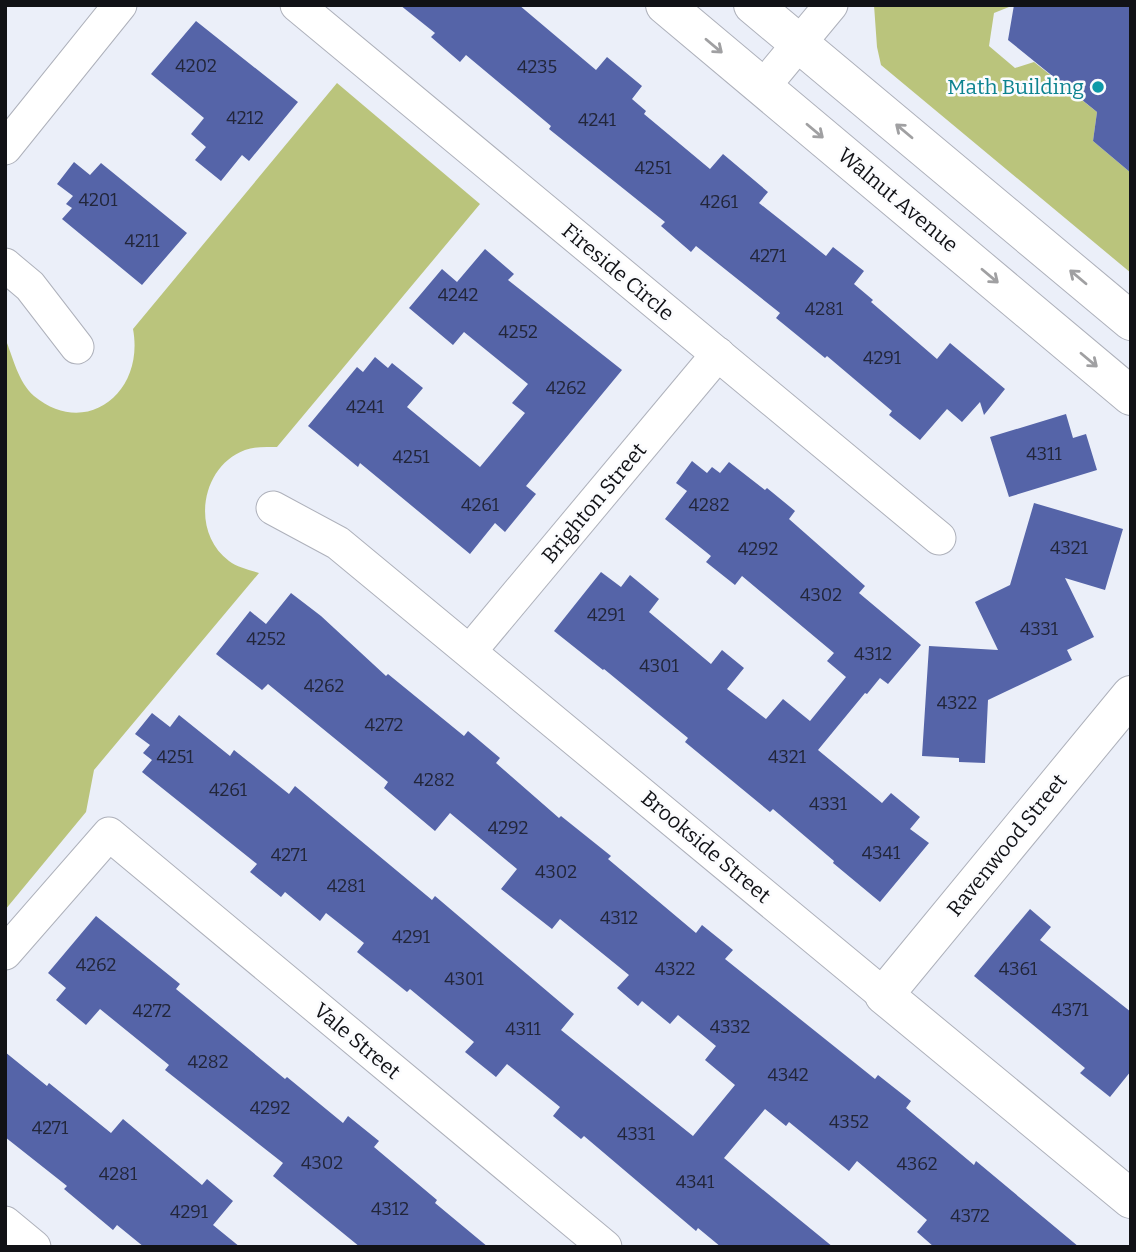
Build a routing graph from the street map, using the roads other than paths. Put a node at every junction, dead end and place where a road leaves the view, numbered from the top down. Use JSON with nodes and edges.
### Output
{"nodes":[{"id":1,"x":120,"y":5,"type":"edge"},
{"id":2,"x":297,"y":5,"type":"edge"},
{"id":3,"x":664,"y":5,"type":"edge"},
{"id":4,"x":753,"y":5,"type":"edge"},
{"id":5,"x":831,"y":5,"type":"edge"},
{"id":6,"x":799,"y":44,"type":"junction"},
{"id":7,"x":763,"y":87,"type":"junction"},
{"id":8,"x":5,"y":148,"type":"edge"},
{"id":9,"x":5,"y":265,"type":"edge"},
{"id":10,"x":1131,"y":321,"type":"edge"},
{"id":11,"x":77,"y":347,"type":"dead end"},
{"id":12,"x":718,"y":354,"type":"junction"},
{"id":13,"x":1131,"y":396,"type":"edge"},
{"id":14,"x":272,"y":508,"type":"dead end"},
{"id":15,"x":939,"y":538,"type":"dead end"},
{"id":16,"x":470,"y":651,"type":"junction"},
{"id":17,"x":1131,"y":695,"type":"edge"},
{"id":18,"x":5,"y":953,"type":"edge"},
{"id":19,"x":884,"y":995,"type":"junction"},
{"id":20,"x":1131,"y":1199,"type":"edge"},
{"id":21,"x":5,"y":1223,"type":"edge"},
{"id":22,"x":34,"y":1247,"type":"edge"},
{"id":23,"x":605,"y":1247,"type":"edge"}],
"edges":[{"from":1,"to":8,"type":"street"},
{"from":2,"to":12,"type":"street","name":"Fireside Circle"},
{"from":3,"to":7,"type":"main road","name":"Walnut Avenue","one_way":true},
{"from":4,"to":6,"type":"main road"},
{"from":5,"to":6,"type":"street"},
{"from":6,"to":7,"type":"street"},
{"from":10,"to":6,"type":"main road","one_way":true},
{"from":7,"to":13,"type":"main road","name":"Walnut Avenue","one_way":true},
{"from":9,"to":11,"type":"street"},
{"from":12,"to":15,"type":"street","name":"Fireside Circle"},
{"from":12,"to":16,"type":"street","name":"Brighton Street"},
{"from":14,"to":16,"type":"street","name":"Brookside Street"},
{"from":16,"to":19,"type":"street","name":"Brookside Street"},
{"from":17,"to":19,"type":"main road","name":"Ravenwood Street"},
{"from":18,"to":23,"type":"street","name":"Vale Street"},
{"from":19,"to":20,"type":"main road","name":"Brookside Street"},
{"from":21,"to":22,"type":"street"}]}
